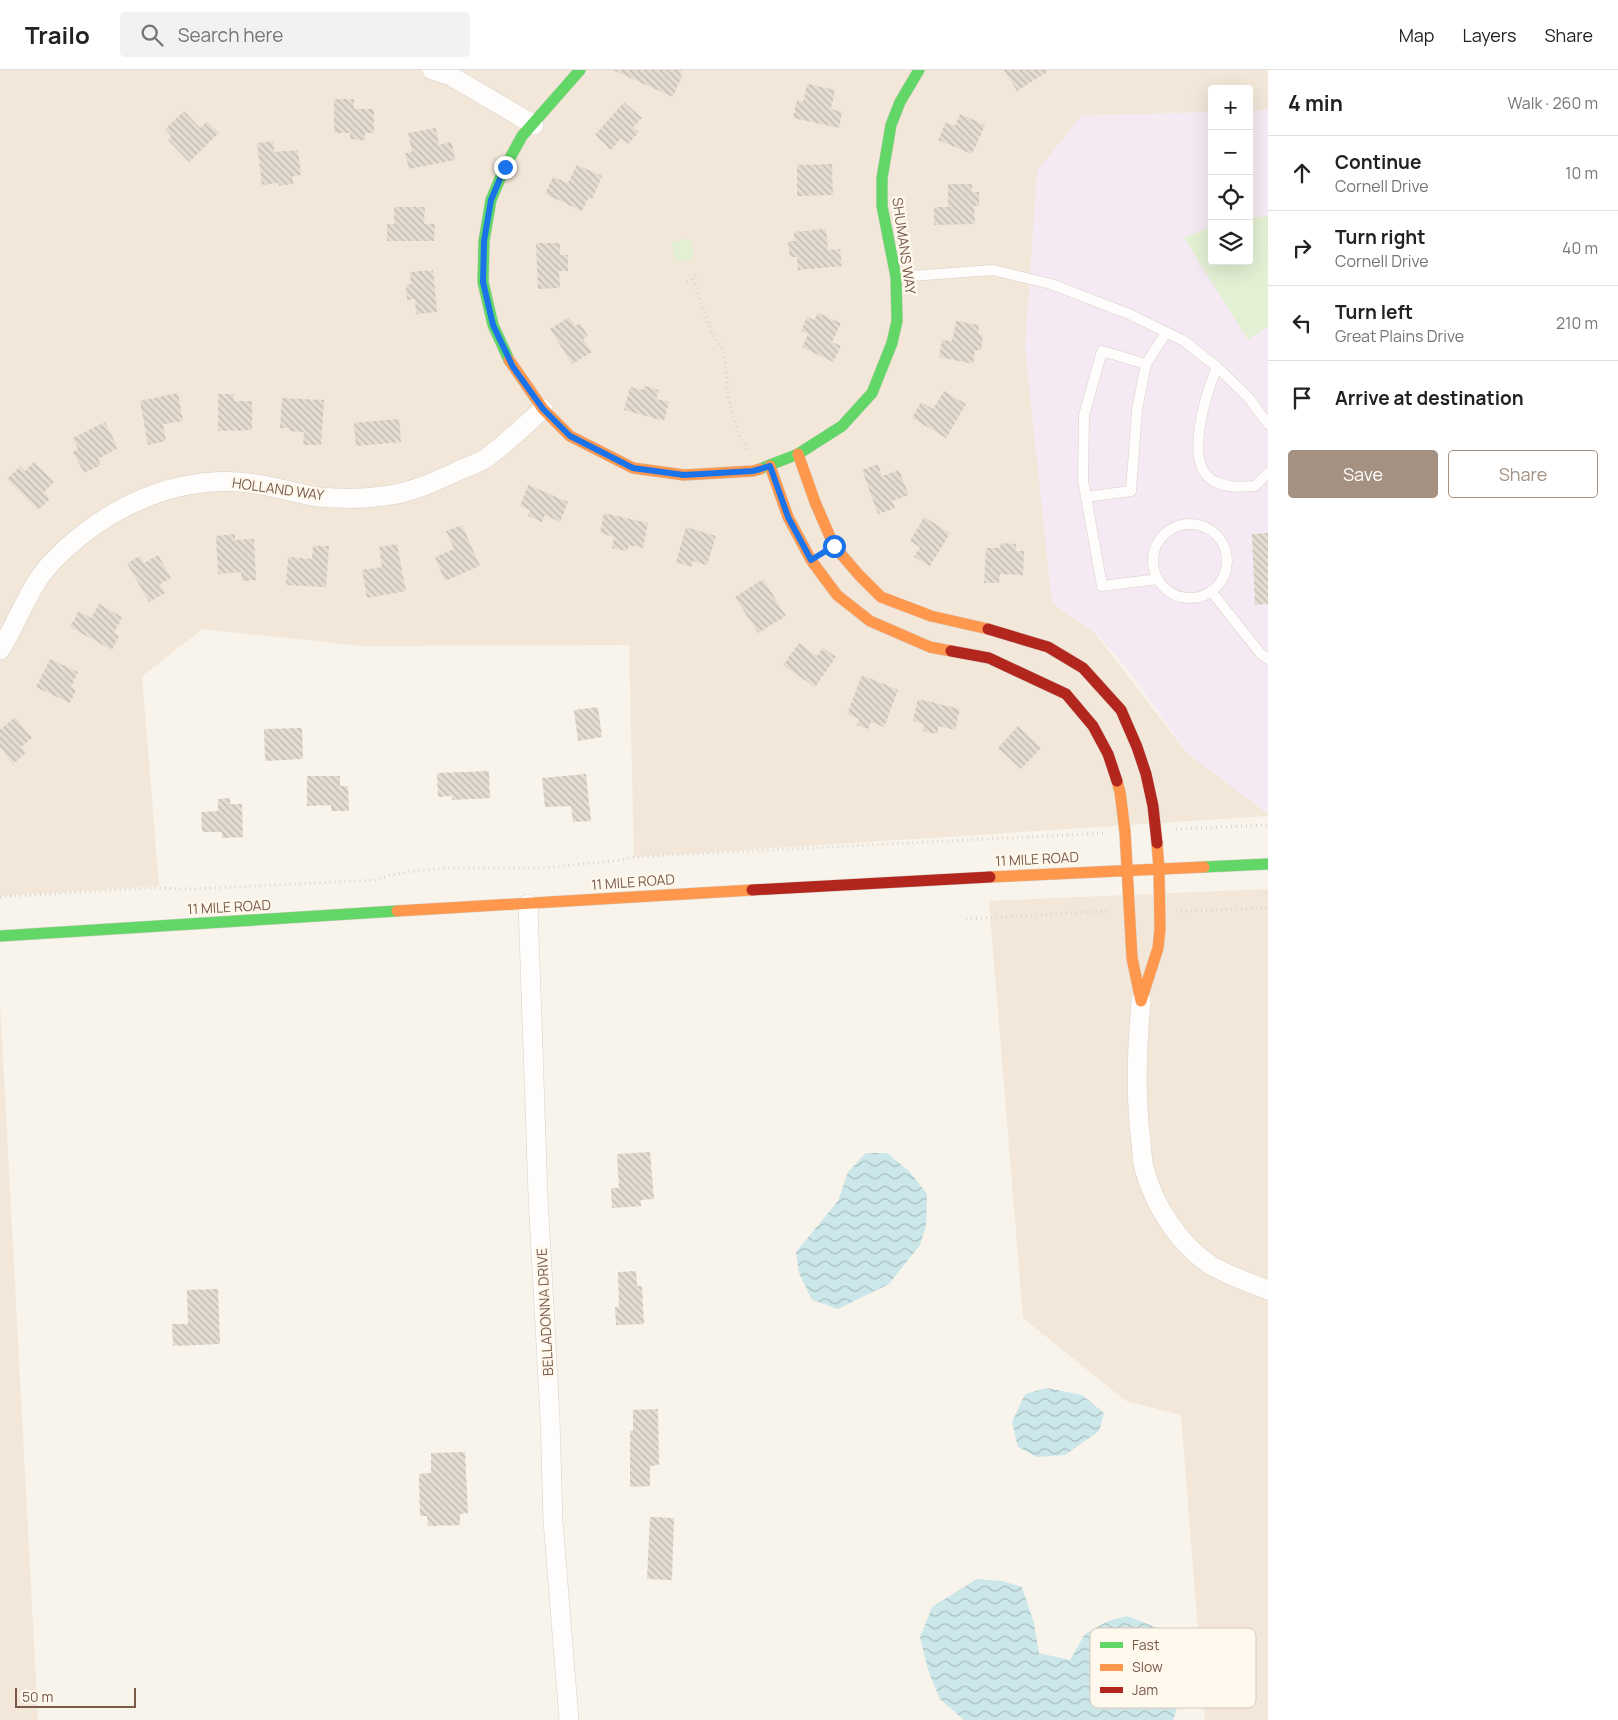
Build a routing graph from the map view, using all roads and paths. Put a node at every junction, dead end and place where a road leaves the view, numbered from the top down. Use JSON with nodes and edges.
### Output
{"nodes":[{"id":1,"x":432,"y":70,"type":"edge"},
{"id":2,"x":580,"y":70,"type":"edge"},
{"id":3,"x":919,"y":70,"type":"edge"},
{"id":4,"x":534,"y":125,"type":"junction"},
{"id":5,"x":696,"y":276,"type":"dead end"},
{"id":6,"x":896,"y":277,"type":"junction"},
{"id":7,"x":693,"y":279,"type":"junction"},
{"id":8,"x":687,"y":282,"type":"dead end"},
{"id":9,"x":1166,"y":333,"type":"junction"},
{"id":10,"x":1146,"y":364,"type":"junction"},
{"id":11,"x":1217,"y":366,"type":"junction"},
{"id":12,"x":543,"y":409,"type":"junction"},
{"id":13,"x":1268,"y":424,"type":"edge"},
{"id":14,"x":798,"y":454,"type":"junction"},
{"id":15,"x":770,"y":466,"type":"junction"},
{"id":16,"x":753,"y":471,"type":"junction"},
{"id":17,"x":1268,"y":472,"type":"edge"},
{"id":18,"x":1086,"y":497,"type":"junction"},
{"id":19,"x":834,"y":546,"type":"junction"},
{"id":20,"x":811,"y":560,"type":"junction"},
{"id":21,"x":1158,"y":579,"type":"junction"},
{"id":22,"x":1212,"y":591,"type":"junction"},
{"id":23,"x":881,"y":597,"type":"junction"},
{"id":24,"x":870,"y":621,"type":"junction"},
{"id":25,"x":995,"y":631,"type":"junction"},
{"id":26,"x":0,"y":650,"type":"edge"},
{"id":27,"x":989,"y":658,"type":"junction"},
{"id":28,"x":1268,"y":659,"type":"edge"},
{"id":29,"x":1137,"y":747,"type":"junction"},
{"id":30,"x":1108,"y":754,"type":"junction"},
{"id":31,"x":1268,"y":825,"type":"edge"},
{"id":32,"x":1156,"y":830,"type":"junction"},
{"id":33,"x":1125,"y":832,"type":"junction"},
{"id":34,"x":1268,"y":864,"type":"edge"},
{"id":35,"x":1159,"y":868,"type":"junction"},
{"id":36,"x":1127,"y":870,"type":"junction"},
{"id":37,"x":0,"y":897,"type":"edge"},
{"id":38,"x":528,"y":904,"type":"junction"},
{"id":39,"x":0,"y":936,"type":"edge"},
{"id":40,"x":1141,"y":1002,"type":"junction"},
{"id":41,"x":1268,"y":1290,"type":"edge"},
{"id":42,"x":569,"y":1720,"type":"edge"}],
"edges":[{"from":1,"to":4,"type":"street"},
{"from":2,"to":4,"type":"street","name":"SHUMANS WAY"},
{"from":3,"to":6,"type":"street","name":"SHUMANS WAY"},
{"from":4,"to":12,"type":"street","name":"SHUMANS WAY"},
{"from":5,"to":7,"type":"path"},
{"from":6,"to":9,"type":"lane"},
{"from":6,"to":14,"type":"street","name":"SHUMANS WAY"},
{"from":7,"to":8,"type":"path"},
{"from":7,"to":16,"type":"path"},
{"from":9,"to":10,"type":"lane"},
{"from":9,"to":11,"type":"lane"},
{"from":10,"to":18,"type":"lane"},
{"from":10,"to":18,"type":"lane"},
{"from":11,"to":13,"type":"lane"},
{"from":11,"to":17,"type":"lane"},
{"from":12,"to":16,"type":"street","name":"SHUMANS WAY"},
{"from":12,"to":26,"type":"street","name":"HOLLAND WAY"},
{"from":14,"to":15,"type":"street","name":"SHUMANS WAY"},
{"from":14,"to":19,"type":"street"},
{"from":15,"to":16,"type":"street","name":"SHUMANS WAY"},
{"from":15,"to":20,"type":"street"},
{"from":18,"to":21,"type":"lane"},
{"from":19,"to":20,"type":"street"},
{"from":19,"to":23,"type":"street"},
{"from":20,"to":24,"type":"street"},
{"from":21,"to":22,"type":"lane"},
{"from":21,"to":22,"type":"lane"},
{"from":22,"to":28,"type":"lane"},
{"from":23,"to":24,"type":"street"},
{"from":23,"to":25,"type":"street"},
{"from":24,"to":27,"type":"street"},
{"from":25,"to":27,"type":"street"},
{"from":25,"to":29,"type":"street"},
{"from":27,"to":30,"type":"street"},
{"from":29,"to":30,"type":"street"},
{"from":29,"to":32,"type":"street"},
{"from":30,"to":33,"type":"street"},
{"from":31,"to":32,"type":"path"},
{"from":32,"to":35,"type":"street"},
{"from":33,"to":36,"type":"street"},
{"from":33,"to":37,"type":"path"},
{"from":34,"to":35,"type":"street","name":"11 MILE ROAD"},
{"from":35,"to":36,"type":"street","name":"11 MILE ROAD"},
{"from":35,"to":40,"type":"street"},
{"from":36,"to":38,"type":"street","name":"11 MILE ROAD"},
{"from":36,"to":40,"type":"street"},
{"from":38,"to":39,"type":"street","name":"11 MILE ROAD"},
{"from":38,"to":42,"type":"street","name":"BELLADONNA DRIVE"},
{"from":40,"to":41,"type":"street"}]}
